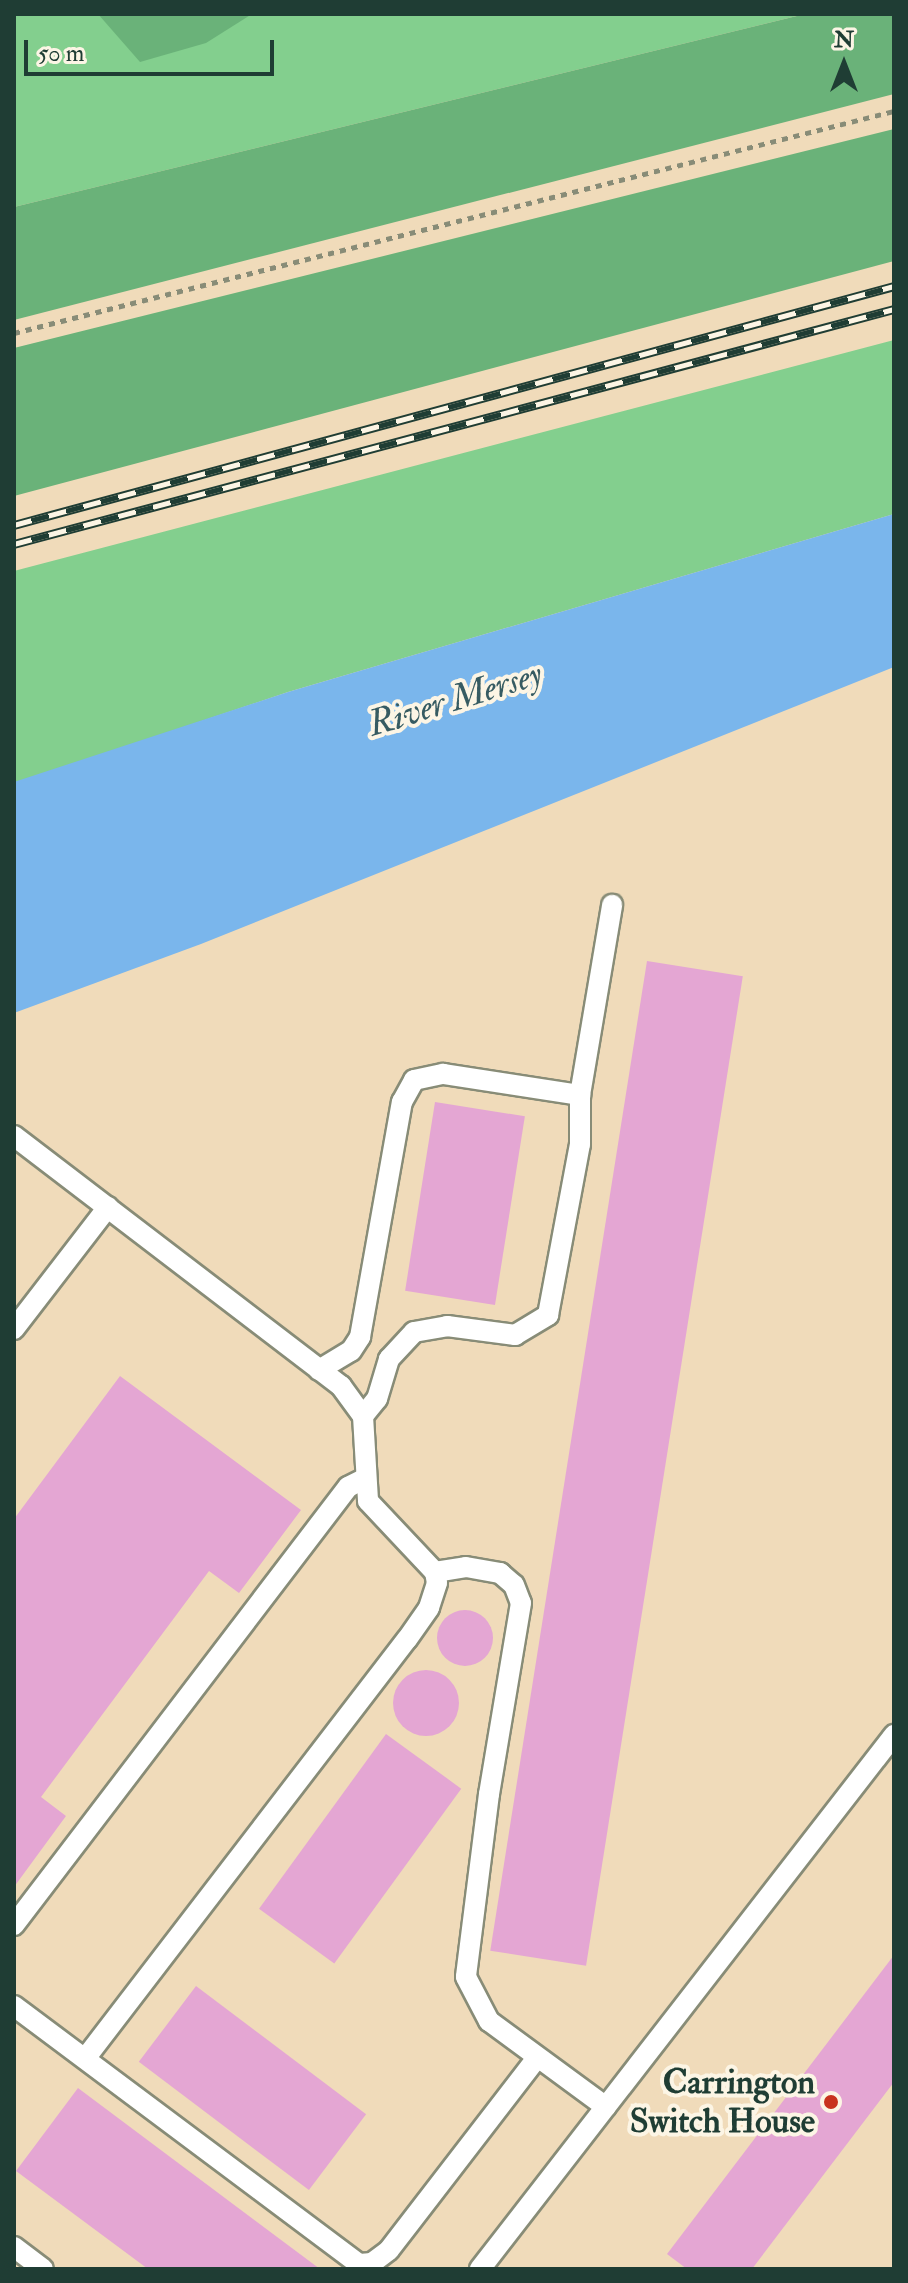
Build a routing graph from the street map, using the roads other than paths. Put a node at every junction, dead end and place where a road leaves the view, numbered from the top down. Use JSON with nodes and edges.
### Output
{"nodes":[{"id":1,"x":612,"y":905,"type":"dead end"},
{"id":2,"x":580,"y":1095,"type":"junction"},
{"id":3,"x":14,"y":1136,"type":"edge"},
{"id":4,"x":108,"y":1207,"type":"junction"},
{"id":5,"x":14,"y":1329,"type":"edge"},
{"id":6,"x":319,"y":1370,"type":"junction"},
{"id":7,"x":363,"y":1416,"type":"junction"},
{"id":8,"x":364,"y":1479,"type":"junction"},
{"id":9,"x":435,"y":1572,"type":"junction"},
{"id":10,"x":894,"y":1735,"type":"edge"},
{"id":11,"x":14,"y":1925,"type":"edge"},
{"id":12,"x":14,"y":2006,"type":"edge"},
{"id":13,"x":87,"y":2056,"type":"junction"},
{"id":14,"x":537,"y":2058,"type":"junction"},
{"id":15,"x":606,"y":2107,"type":"junction"},
{"id":16,"x":14,"y":2247,"type":"edge"},
{"id":17,"x":363,"y":2267,"type":"edge"},
{"id":18,"x":43,"y":2269,"type":"edge"},
{"id":19,"x":480,"y":2269,"type":"edge"}],
"edges":[{"from":1,"to":2,"type":"lane"},
{"from":2,"to":6,"type":"lane"},
{"from":2,"to":7,"type":"lane"},
{"from":3,"to":4,"type":"lane"},
{"from":4,"to":5,"type":"lane"},
{"from":4,"to":6,"type":"lane"},
{"from":6,"to":7,"type":"lane"},
{"from":7,"to":8,"type":"lane"},
{"from":8,"to":9,"type":"lane"},
{"from":8,"to":11,"type":"lane"},
{"from":9,"to":13,"type":"lane"},
{"from":9,"to":14,"type":"lane"},
{"from":10,"to":15,"type":"lane"},
{"from":12,"to":13,"type":"lane"},
{"from":13,"to":17,"type":"lane"},
{"from":14,"to":15,"type":"lane"},
{"from":14,"to":17,"type":"lane"},
{"from":15,"to":19,"type":"lane"},
{"from":16,"to":18,"type":"lane"}]}
